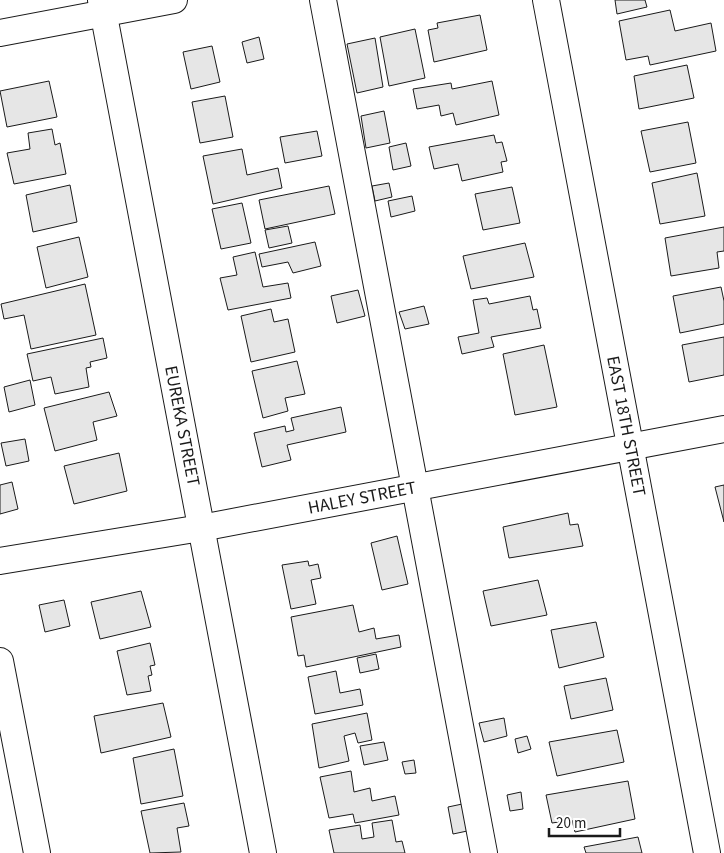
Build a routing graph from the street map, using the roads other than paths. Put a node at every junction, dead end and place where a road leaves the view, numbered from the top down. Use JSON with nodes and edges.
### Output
{"nodes":[{"id":1,"x":174,"y":0,"type":"edge"},
{"id":2,"x":323,"y":0,"type":"edge"},
{"id":3,"x":546,"y":0,"type":"edge"},
{"id":4,"x":103,"y":7,"type":"edge"},
{"id":5,"x":0,"y":33,"type":"edge"},
{"id":6,"x":724,"y":429,"type":"edge"},
{"id":7,"x":630,"y":447,"type":"junction"},
{"id":8,"x":416,"y":488,"type":"junction"},
{"id":9,"x":201,"y":528,"type":"junction"},
{"id":10,"x":0,"y":561,"type":"edge"},
{"id":11,"x":0,"y":661,"type":"edge"},
{"id":12,"x":37,"y":853,"type":"edge"},
{"id":13,"x":263,"y":853,"type":"edge"},
{"id":14,"x":484,"y":853,"type":"edge"},
{"id":15,"x":707,"y":853,"type":"edge"}],
"edges":[{"from":1,"to":4,"type":"street"},
{"from":2,"to":8,"type":"street"},
{"from":3,"to":7,"type":"street","name":"EAST 18TH STREET"},
{"from":4,"to":5,"type":"street"},
{"from":4,"to":9,"type":"street","name":"EUREKA STREET"},
{"from":6,"to":7,"type":"street","name":"HALEY STREET"},
{"from":7,"to":8,"type":"street","name":"HALEY STREET"},
{"from":7,"to":15,"type":"street","name":"EAST 18TH STREET"},
{"from":8,"to":9,"type":"street","name":"HALEY STREET"},
{"from":8,"to":14,"type":"street"},
{"from":9,"to":10,"type":"street","name":"HALEY STREET"},
{"from":9,"to":13,"type":"street","name":"EUREKA STREET"},
{"from":11,"to":12,"type":"street"}]}
